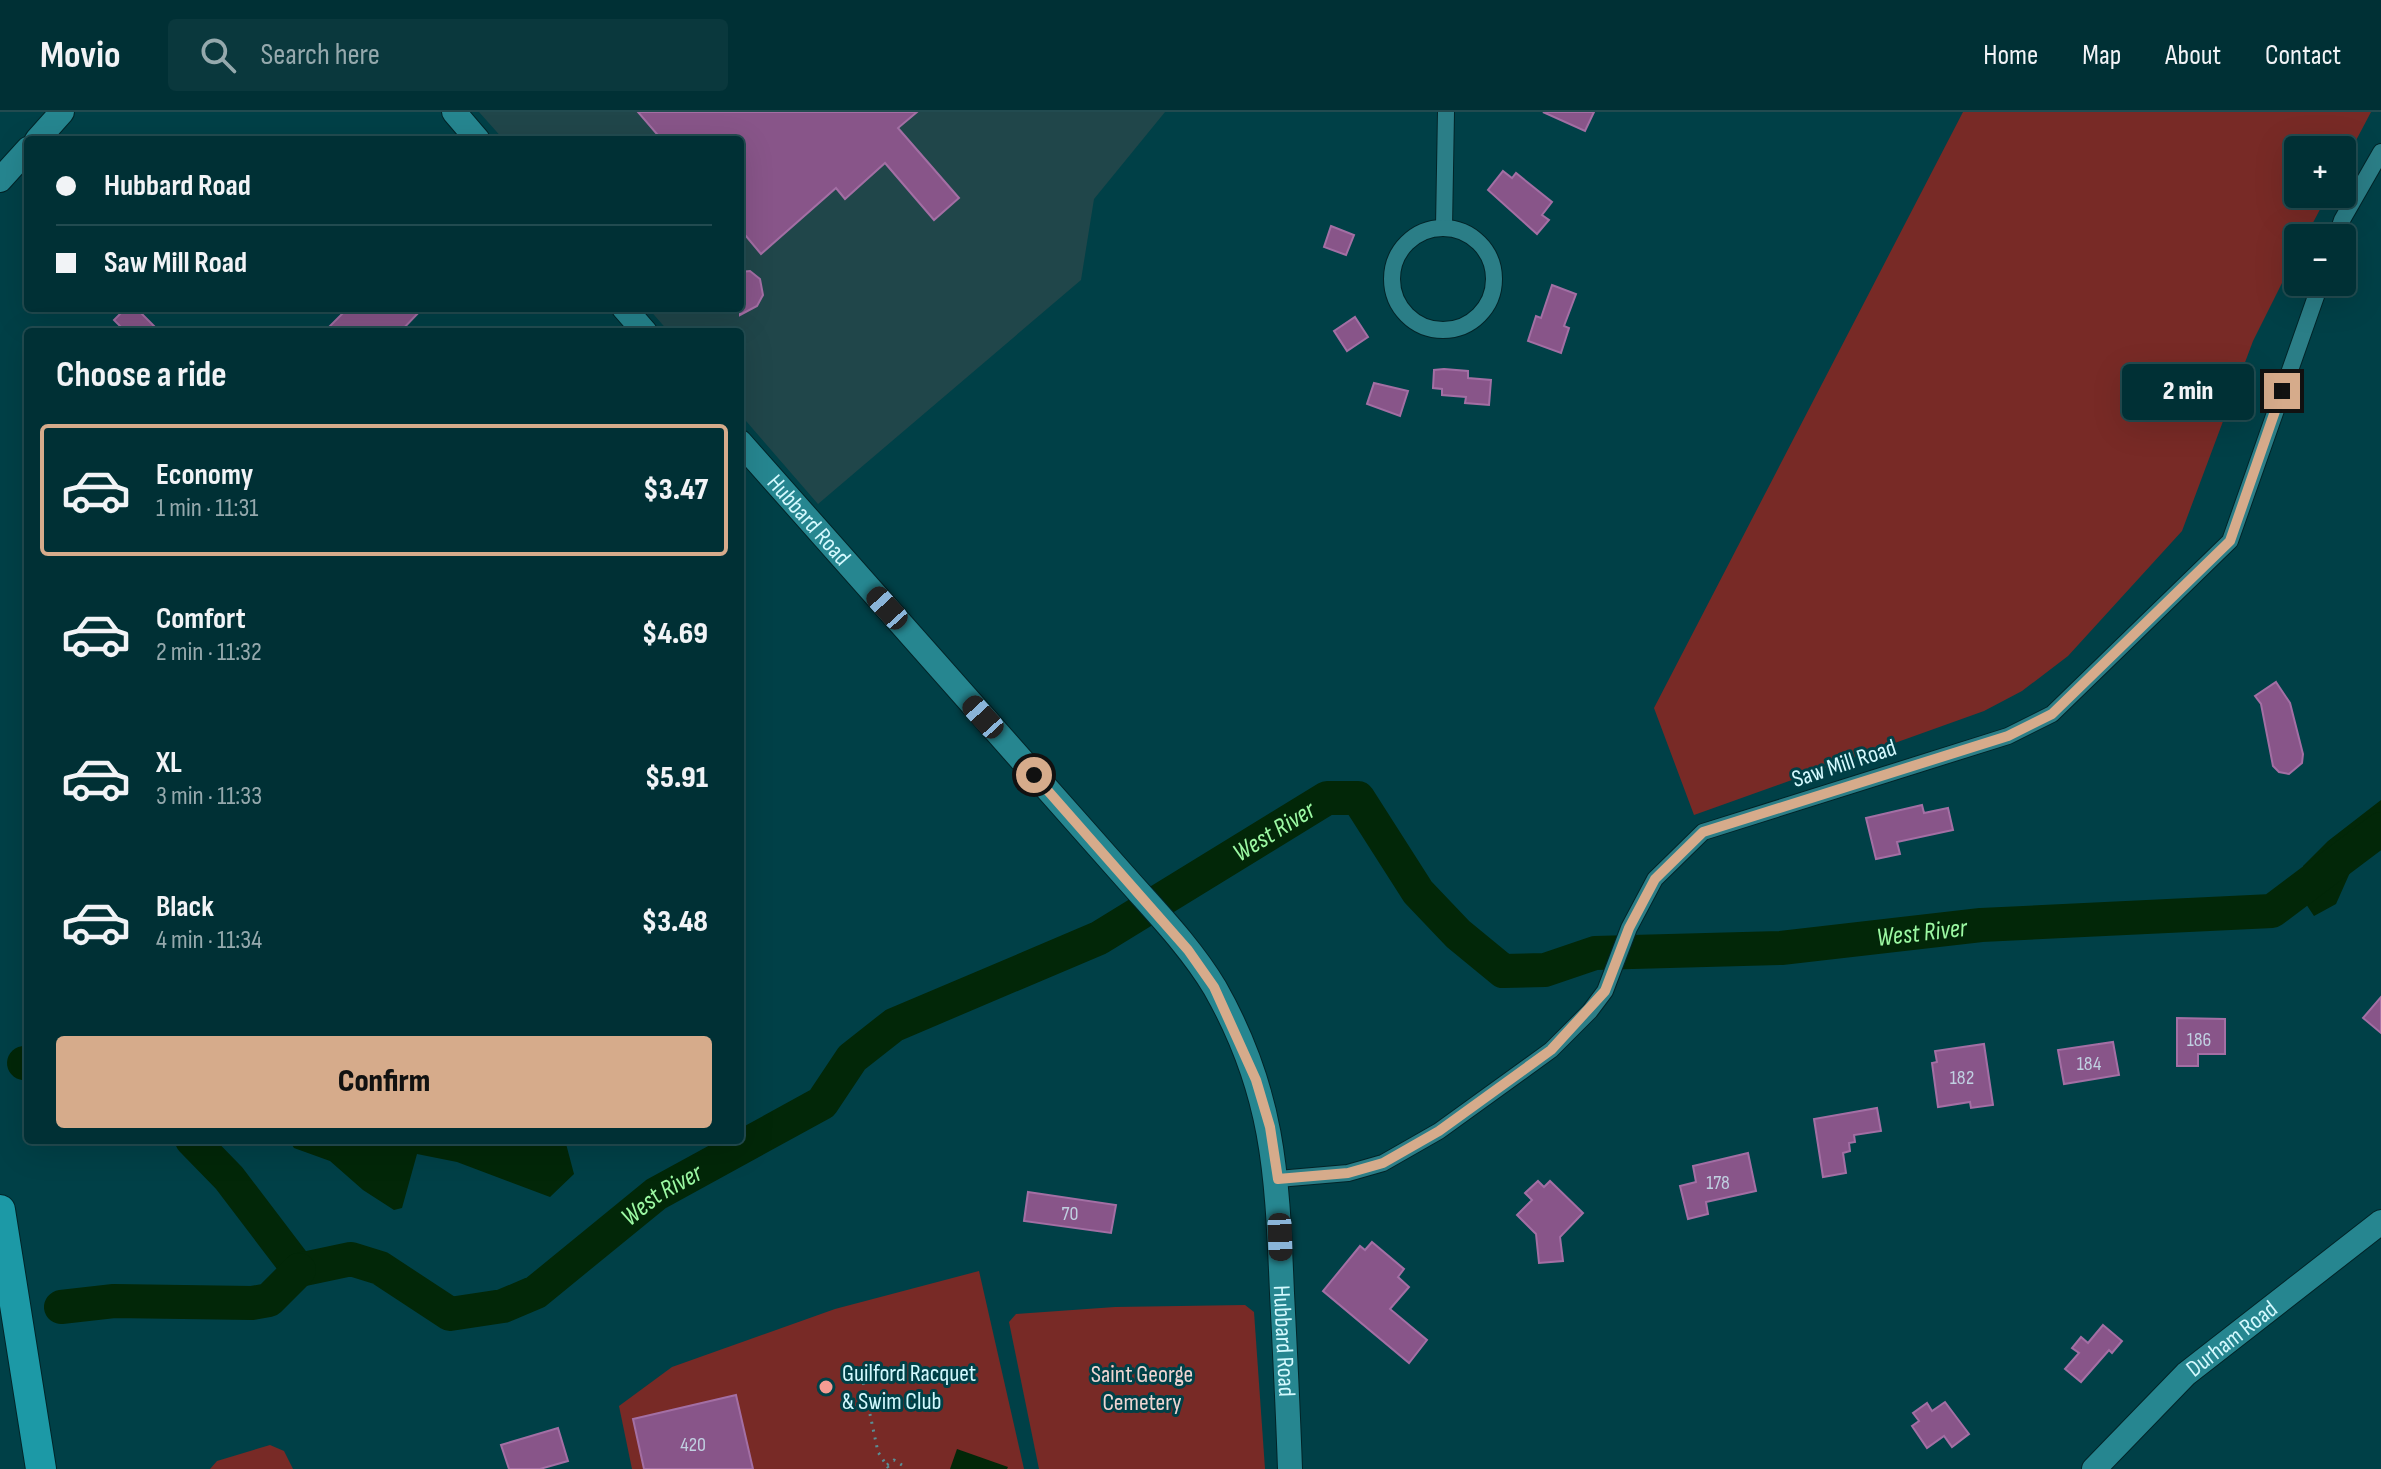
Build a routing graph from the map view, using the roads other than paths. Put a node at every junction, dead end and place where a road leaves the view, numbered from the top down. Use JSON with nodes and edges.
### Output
{"nodes":[{"id":1,"x":62,"y":112,"type":"edge"},
{"id":2,"x":454,"y":112,"type":"edge"},
{"id":3,"x":1446,"y":112,"type":"edge"},
{"id":4,"x":41,"y":136,"type":"edge"},
{"id":5,"x":475,"y":136,"type":"edge"},
{"id":6,"x":2381,"y":152,"type":"edge"},
{"id":7,"x":24,"y":153,"type":"edge"},
{"id":8,"x":0,"y":180,"type":"edge"},
{"id":9,"x":2341,"y":224,"type":"edge"},
{"id":10,"x":1444,"y":227,"type":"junction"},
{"id":11,"x":2316,"y":296,"type":"edge"},
{"id":12,"x":628,"y":312,"type":"edge"},
{"id":13,"x":642,"y":328,"type":"edge"},
{"id":14,"x":744,"y":447,"type":"edge"},
{"id":15,"x":1278,"y":1179,"type":"junction"},
{"id":16,"x":1,"y":1218,"type":"edge"},
{"id":17,"x":2381,"y":1222,"type":"edge"},
{"id":18,"x":41,"y":1469,"type":"edge"},
{"id":19,"x":59,"y":1469,"type":"edge"},
{"id":20,"x":1290,"y":1469,"type":"edge"},
{"id":21,"x":2094,"y":1469,"type":"edge"}],
"edges":[{"from":1,"to":4,"type":"street"},
{"from":2,"to":5,"type":"street"},
{"from":3,"to":10,"type":"street"},
{"from":6,"to":9,"type":"street"},
{"from":7,"to":8,"type":"street"},
{"from":10,"to":10,"type":"street"},
{"from":11,"to":15,"type":"street","name":"Saw Mill Road"},
{"from":12,"to":13,"type":"street"},
{"from":14,"to":15,"type":"street","name":"Hubbard Road"},
{"from":15,"to":20,"type":"street","name":"Hubbard Road"},
{"from":16,"to":18,"type":"highway"},
{"from":16,"to":19,"type":"highway"},
{"from":17,"to":21,"type":"street","name":"Durham Road"}]}
